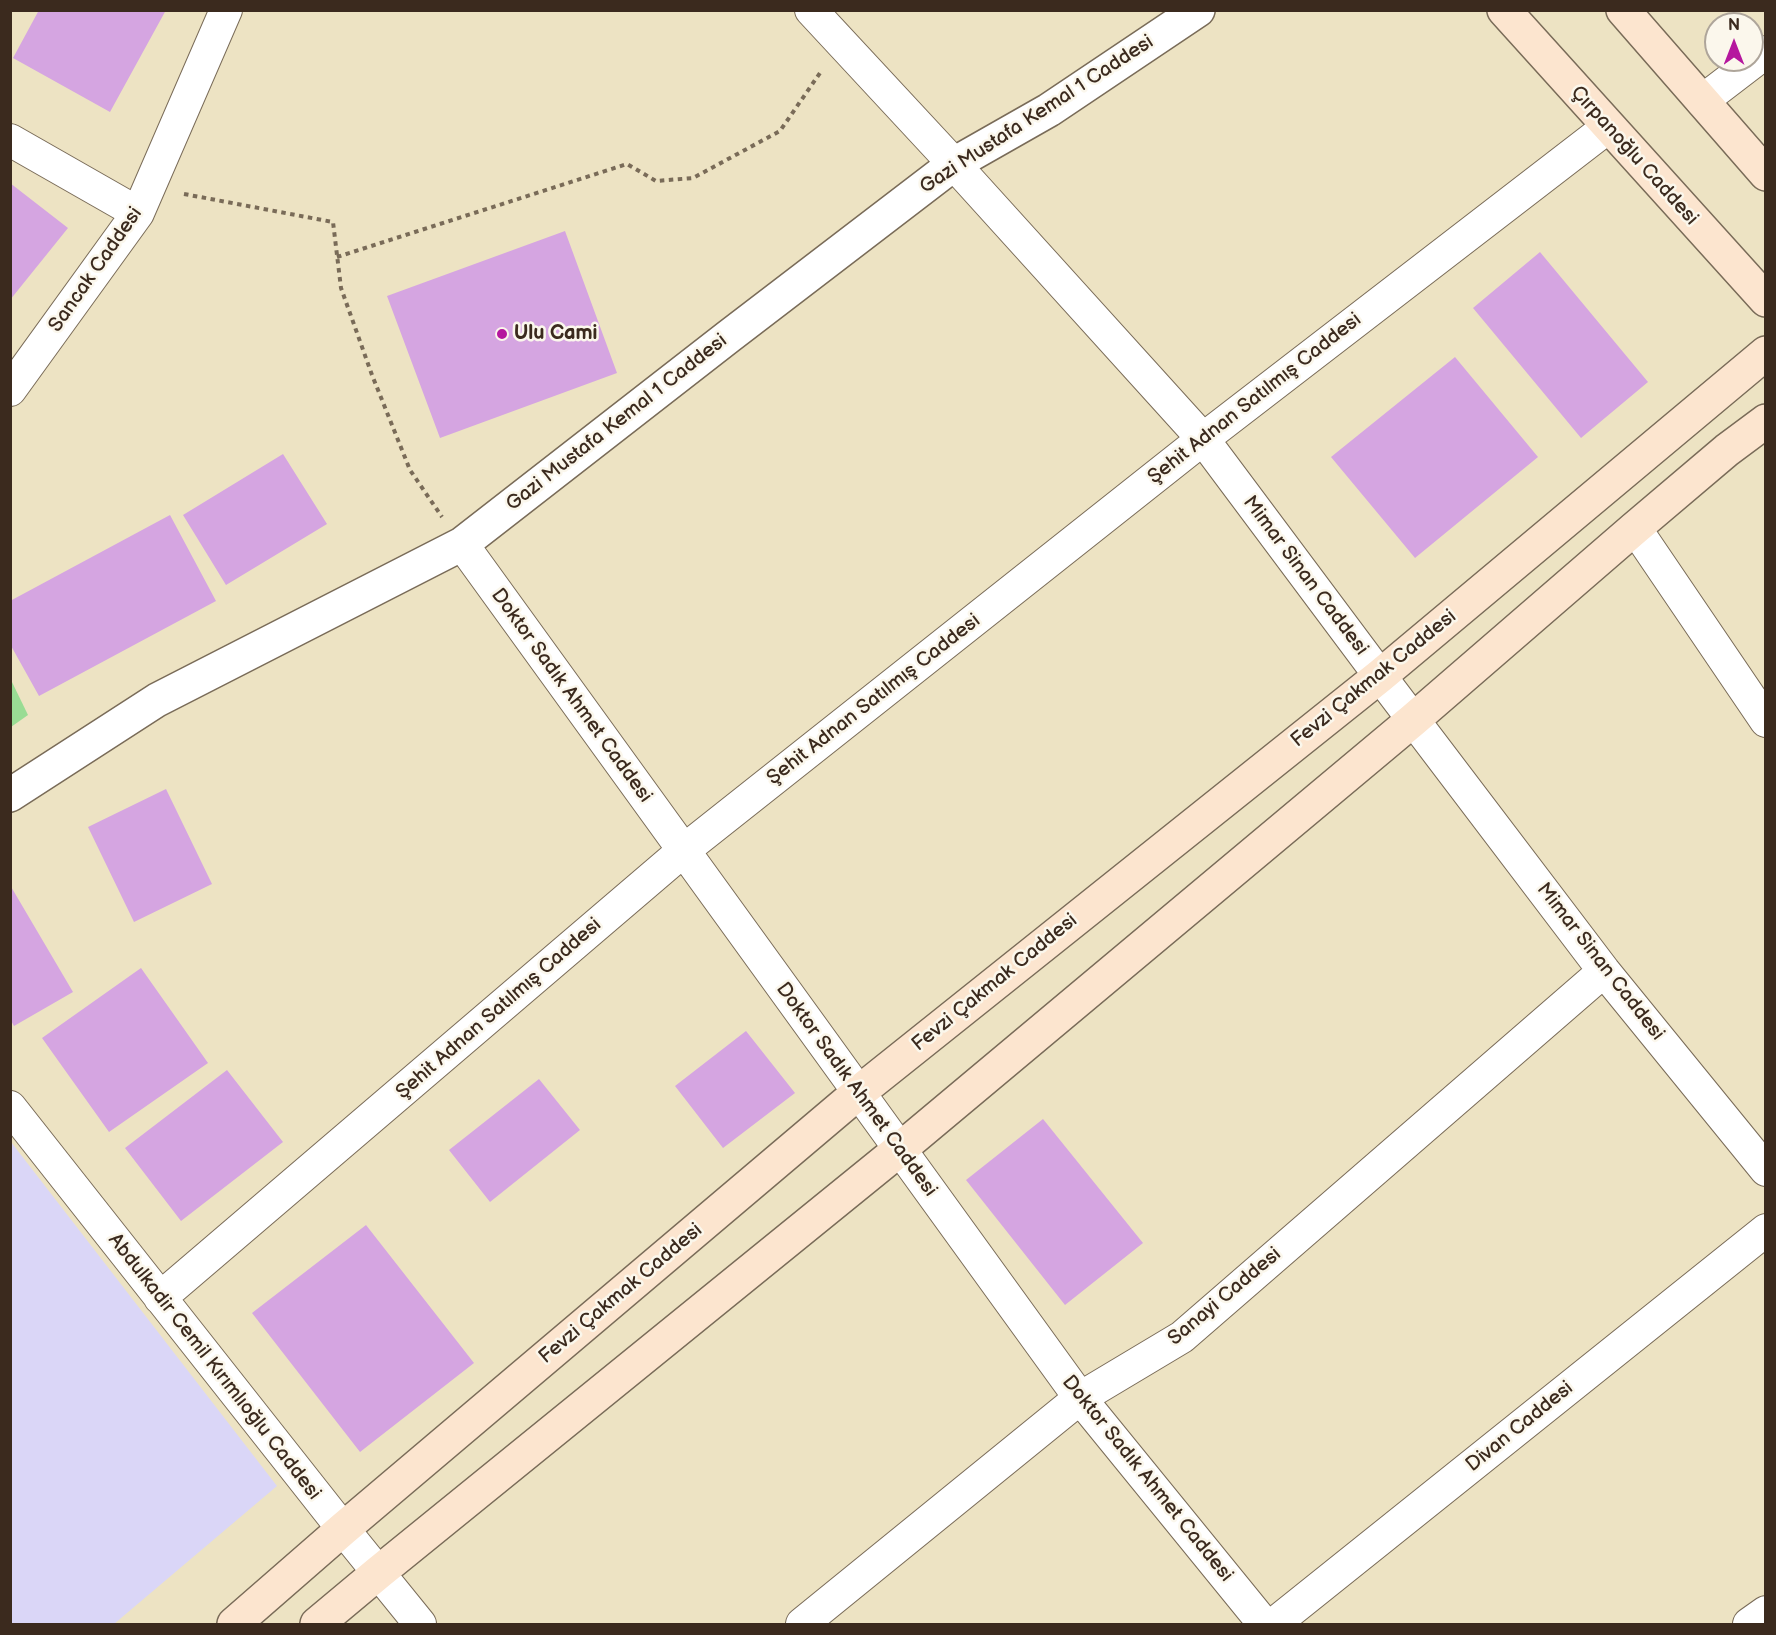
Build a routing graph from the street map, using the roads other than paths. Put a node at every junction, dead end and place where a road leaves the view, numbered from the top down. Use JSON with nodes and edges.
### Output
{"nodes":[{"id":1,"x":226,"y":10,"type":"edge"},
{"id":2,"x":811,"y":10,"type":"edge"},
{"id":3,"x":1198,"y":10,"type":"edge"},
{"id":4,"x":1504,"y":10,"type":"edge"},
{"id":5,"x":1623,"y":10,"type":"edge"},
{"id":6,"x":1766,"y":52,"type":"edge"},
{"id":7,"x":1702,"y":101,"type":"junction"},
{"id":8,"x":1608,"y":127,"type":"junction"},
{"id":9,"x":10,"y":140,"type":"edge"},
{"id":10,"x":954,"y":164,"type":"junction"},
{"id":11,"x":1766,"y":174,"type":"edge"},
{"id":12,"x":144,"y":200,"type":"junction"},
{"id":13,"x":1766,"y":300,"type":"edge"},
{"id":14,"x":1766,"y":353,"type":"edge"},
{"id":15,"x":10,"y":390,"type":"edge"},
{"id":16,"x":1766,"y":420,"type":"edge"},
{"id":17,"x":1203,"y":439,"type":"junction"},
{"id":18,"x":1635,"y":528,"type":"junction"},
{"id":19,"x":462,"y":544,"type":"junction"},
{"id":20,"x":1380,"y":676,"type":"junction"},
{"id":21,"x":1413,"y":720,"type":"junction"},
{"id":22,"x":1766,"y":721,"type":"edge"},
{"id":23,"x":10,"y":795,"type":"edge"},
{"id":24,"x":683,"y":851,"type":"junction"},
{"id":25,"x":1604,"y":970,"type":"junction"},
{"id":26,"x":858,"y":1093,"type":"junction"},
{"id":27,"x":10,"y":1107,"type":"edge"},
{"id":28,"x":899,"y":1150,"type":"junction"},
{"id":29,"x":1766,"y":1170,"type":"edge"},
{"id":30,"x":1766,"y":1230,"type":"edge"},
{"id":31,"x":160,"y":1298,"type":"junction"},
{"id":32,"x":1080,"y":1398,"type":"junction"},
{"id":33,"x":343,"y":1529,"type":"junction"},
{"id":34,"x":378,"y":1573,"type":"junction"},
{"id":35,"x":1766,"y":1612,"type":"edge"},
{"id":36,"x":234,"y":1624,"type":"edge"},
{"id":37,"x":317,"y":1624,"type":"edge"},
{"id":38,"x":420,"y":1624,"type":"edge"},
{"id":39,"x":802,"y":1624,"type":"edge"},
{"id":40,"x":1264,"y":1624,"type":"edge"},
{"id":41,"x":1274,"y":1624,"type":"edge"},
{"id":42,"x":1749,"y":1624,"type":"edge"}],
"edges":[{"from":1,"to":12,"type":"street","name":"Sancak Caddesi"},
{"from":2,"to":10,"type":"street","name":"Mimar Sinan Caddesi"},
{"from":3,"to":10,"type":"street","name":"Gazi Mustafa Kemal 1 Caddesi"},
{"from":4,"to":8,"type":"main road","name":"Çırpanoğlu Caddesi"},
{"from":5,"to":7,"type":"main road"},
{"from":6,"to":7,"type":"street"},
{"from":7,"to":11,"type":"main road"},
{"from":8,"to":13,"type":"main road","name":"Çırpanoğlu Caddesi"},
{"from":8,"to":17,"type":"street","name":"Şehit Adnan Satılmış Caddesi"},
{"from":9,"to":12,"type":"street"},
{"from":10,"to":17,"type":"street","name":"Mimar Sinan Caddesi"},
{"from":10,"to":19,"type":"street","name":"Gazi Mustafa Kemal 1 Caddesi"},
{"from":12,"to":15,"type":"street","name":"Sancak Caddesi"},
{"from":14,"to":20,"type":"main road","name":"Fevzi Çakmak Caddesi"},
{"from":16,"to":18,"type":"main road"},
{"from":17,"to":20,"type":"street","name":"Mimar Sinan Caddesi"},
{"from":17,"to":24,"type":"street","name":"Şehit Adnan Satılmış Caddesi"},
{"from":18,"to":21,"type":"main road"},
{"from":18,"to":22,"type":"street"},
{"from":19,"to":23,"type":"street","name":"Gazi Mustafa Kemal 1 Caddesi"},
{"from":19,"to":24,"type":"street","name":"Doktor Sadık Ahmet Caddesi"},
{"from":20,"to":21,"type":"street","name":"Mimar Sinan Caddesi"},
{"from":20,"to":26,"type":"main road","name":"Fevzi Çakmak Caddesi"},
{"from":21,"to":25,"type":"street","name":"Mimar Sinan Caddesi"},
{"from":21,"to":28,"type":"main road"},
{"from":24,"to":26,"type":"street","name":"Doktor Sadık Ahmet Caddesi"},
{"from":24,"to":31,"type":"street","name":"Şehit Adnan Satılmış Caddesi"},
{"from":25,"to":29,"type":"street","name":"Mimar Sinan Caddesi"},
{"from":25,"to":32,"type":"street","name":"Sanayi Caddesi"},
{"from":26,"to":28,"type":"street","name":"Doktor Sadık Ahmet Caddesi"},
{"from":26,"to":33,"type":"main road","name":"Fevzi Çakmak Caddesi"},
{"from":27,"to":31,"type":"street","name":"Abdulkadir Cemil Kırımlıoğlu Caddesi"},
{"from":28,"to":32,"type":"street","name":"Doktor Sadık Ahmet Caddesi"},
{"from":28,"to":34,"type":"main road"},
{"from":30,"to":41,"type":"street","name":"Divan Caddesi"},
{"from":31,"to":33,"type":"street","name":"Abdulkadir Cemil Kırımlıoğlu Caddesi"},
{"from":32,"to":39,"type":"street","name":"Sanayi Caddesi"},
{"from":32,"to":40,"type":"street","name":"Doktor Sadık Ahmet Caddesi"},
{"from":33,"to":34,"type":"street","name":"Abdulkadir Cemil Kırımlıoğlu Caddesi"},
{"from":33,"to":36,"type":"main road","name":"Fevzi Çakmak Caddesi"},
{"from":34,"to":37,"type":"main road"},
{"from":34,"to":38,"type":"street","name":"Abdulkadir Cemil Kırımlıoğlu Caddesi"},
{"from":35,"to":42,"type":"street"}]}
